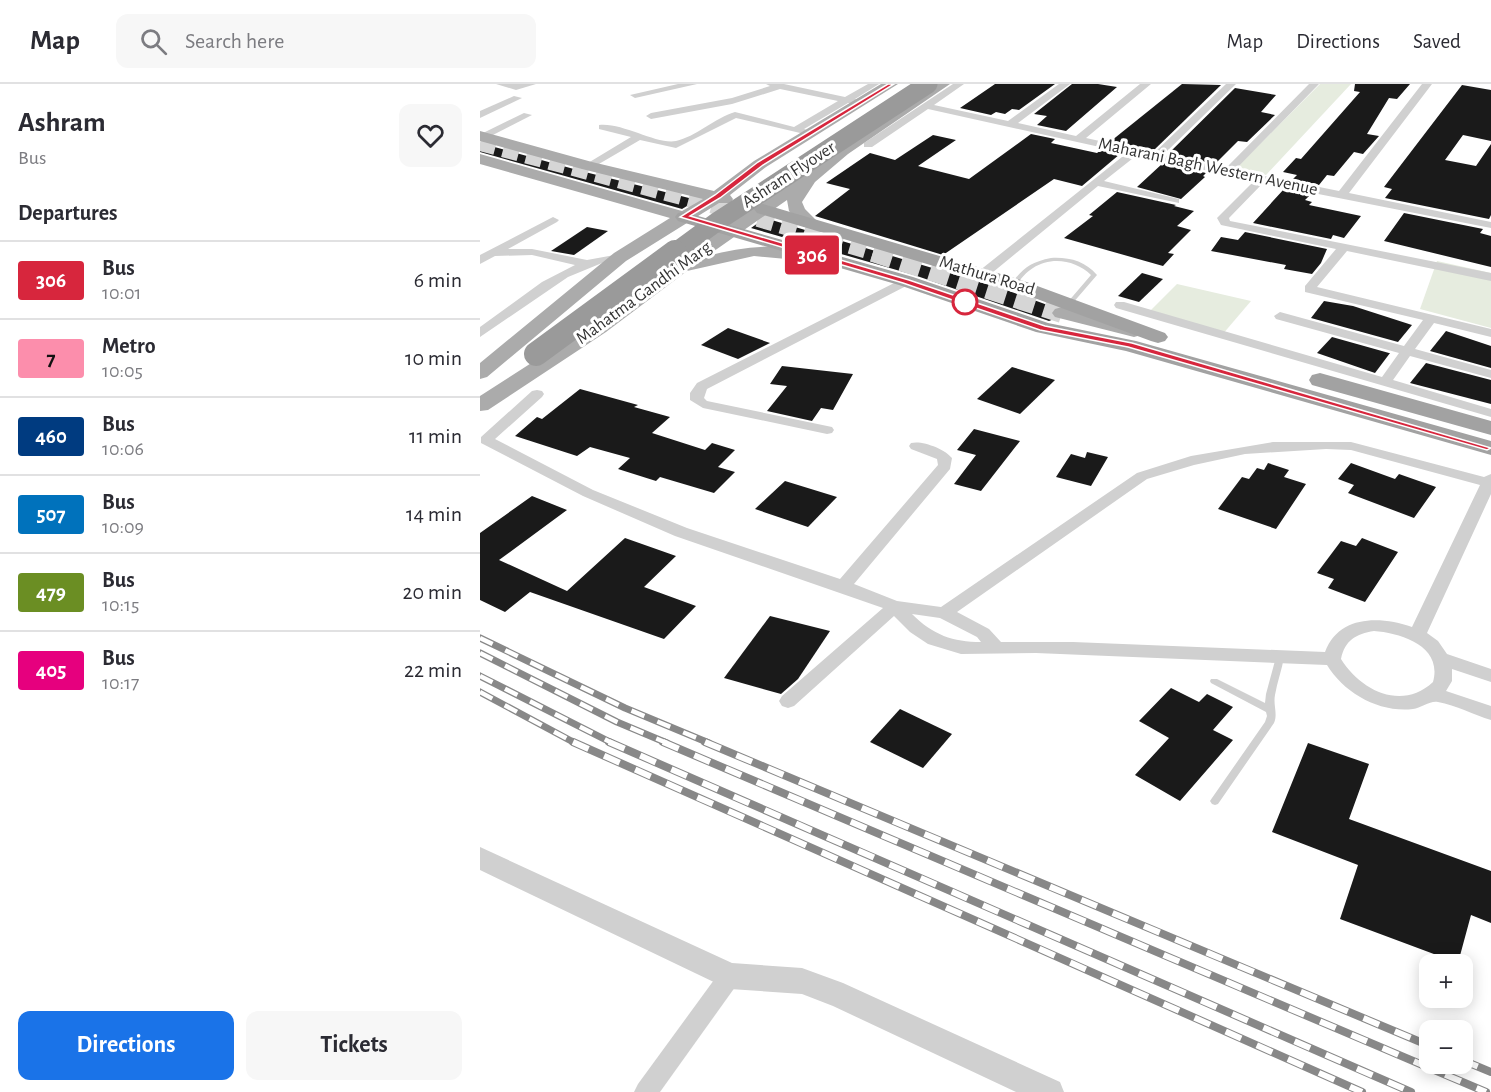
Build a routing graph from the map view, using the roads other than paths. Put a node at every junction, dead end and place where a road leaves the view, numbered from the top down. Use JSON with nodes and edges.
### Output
{"nodes":[{"id":1,"x":501,"y":84,"type":"edge"},
{"id":2,"x":531,"y":84,"type":"edge"},
{"id":3,"x":692,"y":84,"type":"edge"},
{"id":4,"x":874,"y":84,"type":"edge"},
{"id":5,"x":891,"y":84,"type":"edge"},
{"id":6,"x":907,"y":84,"type":"edge"},
{"id":7,"x":928,"y":84,"type":"edge"},
{"id":8,"x":943,"y":84,"type":"edge"},
{"id":9,"x":959,"y":84,"type":"edge"},
{"id":10,"x":1065,"y":84,"type":"edge"},
{"id":11,"x":1146,"y":84,"type":"edge"},
{"id":12,"x":1231,"y":84,"type":"edge"},
{"id":13,"x":1314,"y":84,"type":"edge"},
{"id":14,"x":1427,"y":84,"type":"edge"},
{"id":15,"x":775,"y":85,"type":"edge"},
{"id":16,"x":635,"y":95,"type":"dead end"},
{"id":17,"x":517,"y":98,"type":"dead end"},
{"id":18,"x":854,"y":101,"type":"junction"},
{"id":19,"x":927,"y":106,"type":"junction"},
{"id":20,"x":480,"y":115,"type":"edge"},
{"id":21,"x":527,"y":115,"type":"dead end"},
{"id":22,"x":651,"y":116,"type":"dead end"},
{"id":23,"x":1010,"y":124,"type":"junction"},
{"id":24,"x":602,"y":127,"type":"dead end"},
{"id":25,"x":802,"y":135,"type":"junction"},
{"id":26,"x":482,"y":136,"type":"edge"},
{"id":27,"x":639,"y":137,"type":"junction"},
{"id":28,"x":1078,"y":139,"type":"junction"},
{"id":29,"x":868,"y":146,"type":"dead end"},
{"id":30,"x":843,"y":151,"type":"junction"},
{"id":31,"x":1134,"y":152,"type":"junction"},
{"id":32,"x":1156,"y":156,"type":"junction"},
{"id":33,"x":480,"y":159,"type":"edge"},
{"id":34,"x":760,"y":164,"type":"junction"},
{"id":35,"x":588,"y":166,"type":"junction"},
{"id":36,"x":1229,"y":171,"type":"junction"},
{"id":37,"x":809,"y":178,"type":"junction"},
{"id":38,"x":1261,"y":179,"type":"junction"},
{"id":39,"x":1097,"y":183,"type":"junction"},
{"id":40,"x":668,"y":185,"type":"junction"},
{"id":41,"x":1342,"y":195,"type":"junction"},
{"id":42,"x":717,"y":196,"type":"junction"},
{"id":43,"x":1175,"y":201,"type":"dead end"},
{"id":44,"x":651,"y":207,"type":"junction"},
{"id":45,"x":763,"y":209,"type":"junction"},
{"id":46,"x":684,"y":217,"type":"junction"},
{"id":47,"x":553,"y":220,"type":"dead end"},
{"id":48,"x":810,"y":223,"type":"junction"},
{"id":49,"x":1491,"y":225,"type":"edge"},
{"id":50,"x":730,"y":230,"type":"junction"},
{"id":51,"x":1343,"y":248,"type":"junction"},
{"id":52,"x":495,"y":253,"type":"junction"},
{"id":53,"x":626,"y":253,"type":"junction"},
{"id":54,"x":824,"y":258,"type":"junction"},
{"id":55,"x":480,"y":260,"type":"edge"},
{"id":56,"x":584,"y":263,"type":"junction"},
{"id":57,"x":676,"y":270,"type":"junction"},
{"id":58,"x":983,"y":274,"type":"junction"},
{"id":59,"x":1491,"y":277,"type":"edge"},
{"id":60,"x":906,"y":281,"type":"junction"},
{"id":61,"x":1014,"y":284,"type":"junction"},
{"id":62,"x":1120,"y":305,"type":"dead end"},
{"id":63,"x":1062,"y":312,"type":"junction"},
{"id":64,"x":1280,"y":316,"type":"dead end"},
{"id":65,"x":1430,"y":319,"type":"junction"},
{"id":66,"x":480,"y":333,"type":"edge"},
{"id":67,"x":1491,"y":333,"type":"edge"},
{"id":68,"x":1137,"y":339,"type":"junction"},
{"id":69,"x":1405,"y":351,"type":"junction"},
{"id":70,"x":528,"y":352,"type":"junction"},
{"id":71,"x":480,"y":373,"type":"edge"},
{"id":72,"x":1491,"y":374,"type":"edge"},
{"id":73,"x":1386,"y":381,"type":"junction"},
{"id":74,"x":537,"y":394,"type":"dead end"},
{"id":75,"x":482,"y":396,"type":"edge"},
{"id":76,"x":1491,"y":413,"type":"edge"},
{"id":77,"x":1491,"y":428,"type":"edge"},
{"id":78,"x":827,"y":430,"type":"dead end"},
{"id":79,"x":916,"y":446,"type":"dead end"},
{"id":80,"x":1491,"y":448,"type":"edge"},
{"id":81,"x":1490,"y":481,"type":"edge"},
{"id":82,"x":843,"y":585,"type":"junction"},
{"id":83,"x":895,"y":606,"type":"junction"},
{"id":84,"x":944,"y":613,"type":"junction"},
{"id":85,"x":1417,"y":635,"type":"junction"},
{"id":86,"x":996,"y":647,"type":"junction"},
{"id":87,"x":1280,"y":657,"type":"junction"},
{"id":88,"x":1332,"y":659,"type":"junction"},
{"id":89,"x":1441,"y":659,"type":"junction"},
{"id":90,"x":1491,"y":676,"type":"edge"},
{"id":91,"x":1214,"y":681,"type":"dead end"},
{"id":92,"x":1433,"y":693,"type":"junction"},
{"id":93,"x":788,"y":700,"type":"dead end"},
{"id":94,"x":1269,"y":709,"type":"junction"},
{"id":95,"x":1491,"y":713,"type":"edge"},
{"id":96,"x":1215,"y":801,"type":"dead end"},
{"id":97,"x":480,"y":858,"type":"edge"},
{"id":98,"x":730,"y":976,"type":"junction"},
{"id":99,"x":646,"y":1092,"type":"edge"},
{"id":100,"x":1049,"y":1092,"type":"edge"}],
"edges":[{"from":1,"to":2,"type":"street"},
{"from":3,"to":16,"type":"street"},
{"from":4,"to":18,"type":"street"},
{"from":5,"to":18,"type":"main road","name":"Mahatma Gandhi Marg"},
{"from":6,"to":70,"type":"highway","name":"Ashram Flyover"},
{"from":7,"to":70,"type":"highway","name":"Ashram Flyover","bridge":true},
{"from":8,"to":30,"type":"main road","name":"Mahatma Gandhi Marg"},
{"from":9,"to":19,"type":"street"},
{"from":10,"to":23,"type":"street"},
{"from":11,"to":28,"type":"street"},
{"from":12,"to":32,"type":"street"},
{"from":13,"to":36,"type":"street"},
{"from":14,"to":41,"type":"street"},
{"from":15,"to":18,"type":"street"},
{"from":15,"to":22,"type":"street"},
{"from":17,"to":20,"type":"street"},
{"from":18,"to":25,"type":"main road","name":"Mahatma Gandhi Marg"},
{"from":19,"to":23,"type":"street","name":"Maharani Bagh Western Avenue"},
{"from":19,"to":29,"type":"street"},
{"from":21,"to":26,"type":"street"},
{"from":23,"to":28,"type":"street","name":"Maharani Bagh Western Avenue"},
{"from":24,"to":27,"type":"street"},
{"from":25,"to":27,"type":"street"},
{"from":25,"to":30,"type":"main road"},
{"from":25,"to":34,"type":"main road","name":"Mahatma Gandhi Marg"},
{"from":26,"to":35,"type":"main road","name":"Mathura Road"},
{"from":27,"to":35,"type":"street"},
{"from":28,"to":31,"type":"street","name":"Maharani Bagh Western Avenue"},
{"from":30,"to":37,"type":"main road","name":"Mahatma Gandhi Marg"},
{"from":31,"to":32,"type":"street","name":"Maharani Bagh Western Avenue"},
{"from":31,"to":39,"type":"street"},
{"from":32,"to":36,"type":"street","name":"Maharani Bagh Western Avenue"},
{"from":33,"to":44,"type":"main road","name":"Mathura Road"},
{"from":34,"to":37,"type":"main road"},
{"from":34,"to":40,"type":"main road"},
{"from":34,"to":42,"type":"main road","name":"Mahatma Gandhi Marg"},
{"from":35,"to":40,"type":"main road","name":"Mathura Road"},
{"from":36,"to":38,"type":"street","name":"Maharani Bagh Western Avenue"},
{"from":37,"to":45,"type":"main road","name":"Mahatma Gandhi Marg"},
{"from":37,"to":48,"type":"main road"},
{"from":38,"to":41,"type":"street","name":"Maharani Bagh Western Avenue"},
{"from":38,"to":51,"type":"street"},
{"from":39,"to":43,"type":"street"},
{"from":39,"to":58,"type":"street"},
{"from":40,"to":42,"type":"main road","name":"Mathura Road"},
{"from":41,"to":49,"type":"street","name":"Maharani Bagh Western Avenue"},
{"from":42,"to":45,"type":"main road","name":"Mathura Road"},
{"from":42,"to":46,"type":"main road","name":"Mahatma Gandhi Marg"},
{"from":44,"to":46,"type":"main road","name":"Mathura Road"},
{"from":44,"to":53,"type":"main road"},
{"from":45,"to":48,"type":"highway","name":"Mathura Road"},
{"from":45,"to":50,"type":"main road","name":"Mahatma Gandhi Marg"},
{"from":46,"to":50,"type":"highway","name":"Mathura Road"},
{"from":46,"to":53,"type":"main road","name":"Mahatma Gandhi Marg"},
{"from":47,"to":52,"type":"street"},
{"from":48,"to":58,"type":"highway","name":"Mathura Road"},
{"from":50,"to":54,"type":"highway","name":"Mathura Road"},
{"from":50,"to":57,"type":"main road","name":"Mahatma Gandhi Marg"},
{"from":51,"to":59,"type":"street"},
{"from":51,"to":65,"type":"street"},
{"from":52,"to":55,"type":"street"},
{"from":52,"to":56,"type":"street"},
{"from":53,"to":56,"type":"street"},
{"from":53,"to":57,"type":"main road"},
{"from":53,"to":71,"type":"main road","name":"Mahatma Gandhi Marg"},
{"from":54,"to":57,"type":"main road"},
{"from":54,"to":60,"type":"highway","name":"Mathura Road"},
{"from":56,"to":66,"type":"street"},
{"from":57,"to":75,"type":"main road","name":"Mahatma Gandhi Marg"},
{"from":58,"to":61,"type":"highway","name":"Mathura Road"},
{"from":60,"to":68,"type":"highway","name":"Mathura Road"},
{"from":60,"to":78,"type":"street"},
{"from":61,"to":63,"type":"highway","name":"Mathura Road"},
{"from":61,"to":63,"type":"lane"},
{"from":62,"to":73,"type":"street"},
{"from":63,"to":68,"type":"highway","name":"Mathura Road"},
{"from":64,"to":69,"type":"street"},
{"from":65,"to":67,"type":"street"},
{"from":65,"to":69,"type":"street"},
{"from":68,"to":77,"type":"highway","name":"Mathura Road"},
{"from":68,"to":80,"type":"highway","name":"Mathura Road"},
{"from":69,"to":72,"type":"street"},
{"from":69,"to":73,"type":"street"},
{"from":70,"to":75,"type":"main road","name":"Mahatma Gandhi Marg"},
{"from":73,"to":76,"type":"street"},
{"from":74,"to":82,"type":"street"},
{"from":79,"to":82,"type":"street"},
{"from":81,"to":84,"type":"street"},
{"from":81,"to":85,"type":"street"},
{"from":82,"to":83,"type":"street"},
{"from":83,"to":84,"type":"street"},
{"from":83,"to":86,"type":"street"},
{"from":83,"to":93,"type":"street"},
{"from":84,"to":86,"type":"street"},
{"from":85,"to":88,"type":"street"},
{"from":85,"to":89,"type":"street"},
{"from":86,"to":87,"type":"street"},
{"from":87,"to":88,"type":"street"},
{"from":87,"to":94,"type":"lane"},
{"from":88,"to":92,"type":"street"},
{"from":89,"to":90,"type":"street"},
{"from":89,"to":92,"type":"street"},
{"from":91,"to":94,"type":"lane"},
{"from":92,"to":95,"type":"street"},
{"from":94,"to":96,"type":"lane"},
{"from":97,"to":98,"type":"street"},
{"from":98,"to":99,"type":"street"},
{"from":98,"to":100,"type":"street"}]}
